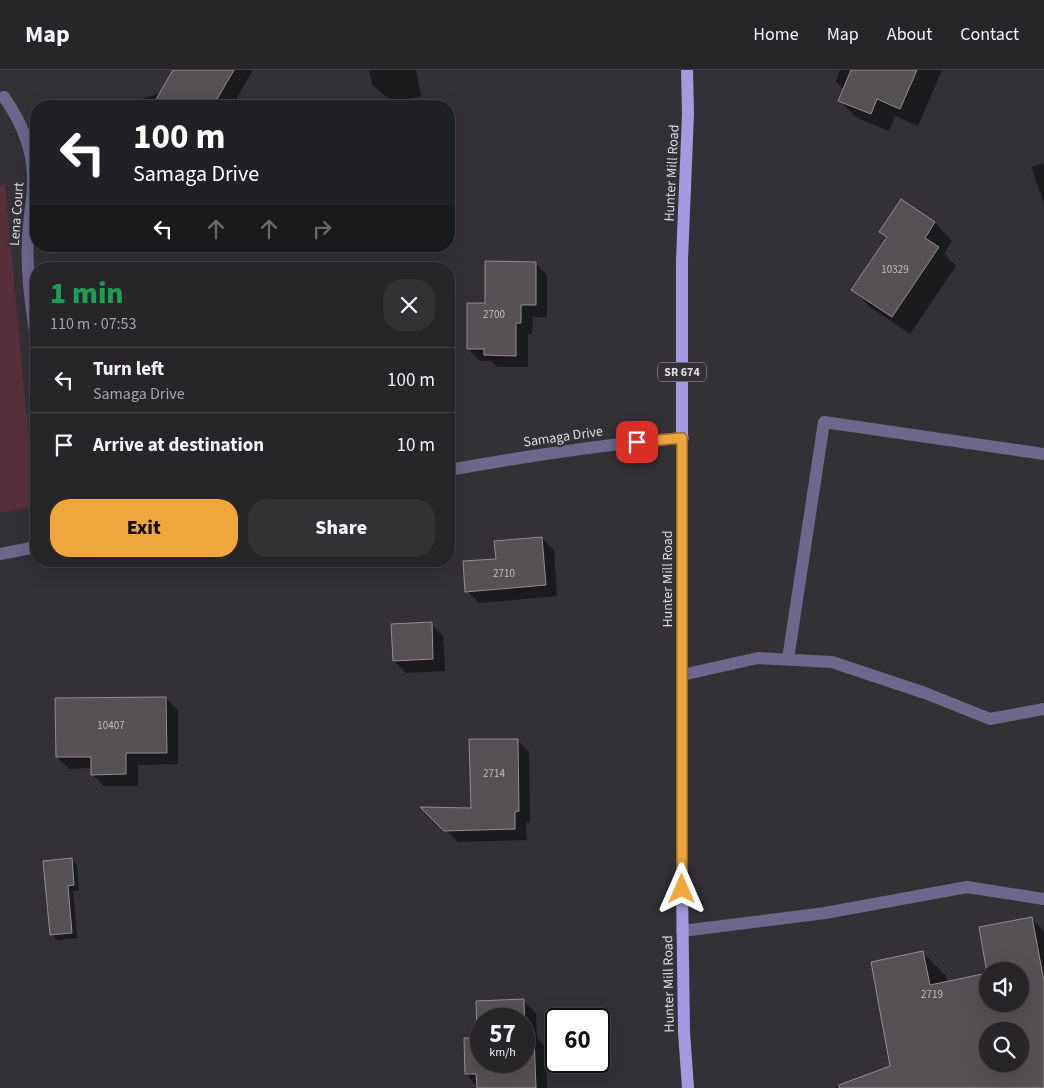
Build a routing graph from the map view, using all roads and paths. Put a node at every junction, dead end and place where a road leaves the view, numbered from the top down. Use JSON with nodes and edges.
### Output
{"nodes":[{"id":1,"x":687,"y":70,"type":"edge"},
{"id":2,"x":4,"y":97,"type":"dead end"},
{"id":3,"x":30,"y":155,"type":"edge"},
{"id":4,"x":30,"y":212,"type":"edge"},
{"id":5,"x":30,"y":299,"type":"edge"},
{"id":6,"x":682,"y":438,"type":"junction"},
{"id":7,"x":1044,"y":454,"type":"edge"},
{"id":8,"x":455,"y":469,"type":"edge"},
{"id":9,"x":30,"y":548,"type":"edge"},
{"id":10,"x":0,"y":554,"type":"edge"},
{"id":11,"x":788,"y":659,"type":"junction"},
{"id":12,"x":682,"y":675,"type":"junction"},
{"id":13,"x":1044,"y":708,"type":"edge"},
{"id":14,"x":1044,"y":899,"type":"edge"},
{"id":15,"x":682,"y":931,"type":"junction"},
{"id":16,"x":688,"y":1088,"type":"edge"}],
"edges":[{"from":1,"to":6,"type":"main road","name":"Hunter Mill Road","number":"SR 674"},
{"from":2,"to":3,"type":"street","name":"Lena Court"},
{"from":4,"to":5,"type":"street","name":"Lena Court"},
{"from":6,"to":8,"type":"street","name":"Samaga Drive"},
{"from":6,"to":12,"type":"main road","name":"Hunter Mill Road","number":"SR 674"},
{"from":7,"to":11,"type":"street"},
{"from":9,"to":10,"type":"street"},
{"from":11,"to":12,"type":"street"},
{"from":11,"to":13,"type":"street"},
{"from":12,"to":15,"type":"main road","name":"Hunter Mill Road","number":"SR 674"},
{"from":14,"to":15,"type":"street"},
{"from":15,"to":16,"type":"main road","name":"Hunter Mill Road","number":"SR 674"}]}
